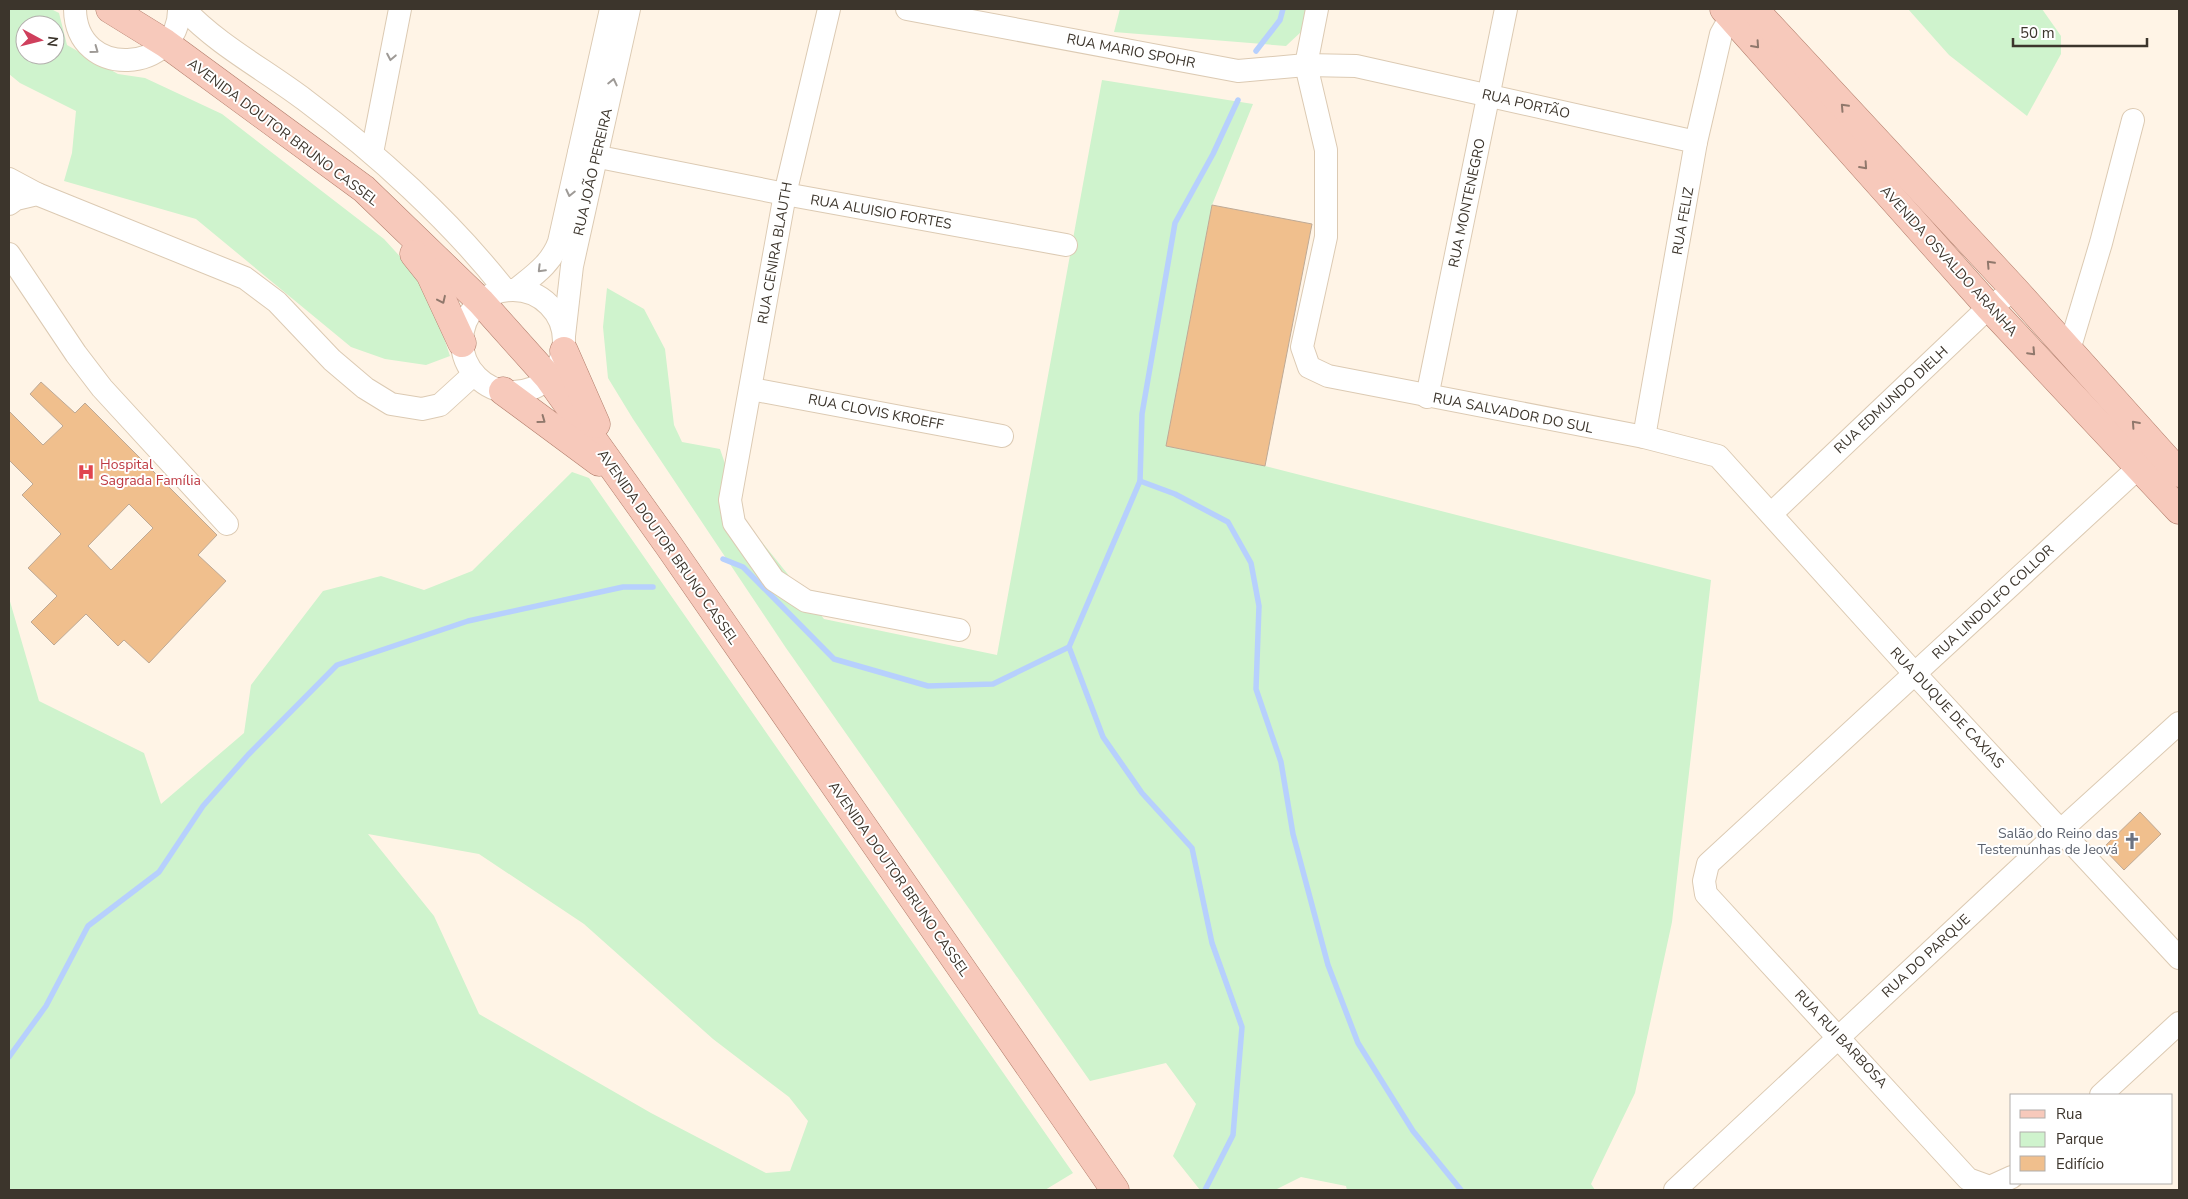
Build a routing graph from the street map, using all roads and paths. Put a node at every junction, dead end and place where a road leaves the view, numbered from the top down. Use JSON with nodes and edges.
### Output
{"nodes":[{"id":1,"x":75,"y":9,"type":"edge"},
{"id":2,"x":110,"y":9,"type":"edge"},
{"id":3,"x":179,"y":9,"type":"edge"},
{"id":4,"x":184,"y":9,"type":"edge"},
{"id":5,"x":400,"y":9,"type":"edge"},
{"id":6,"x":611,"y":9,"type":"edge"},
{"id":7,"x":630,"y":9,"type":"edge"},
{"id":8,"x":829,"y":9,"type":"edge"},
{"id":9,"x":908,"y":9,"type":"edge"},
{"id":10,"x":1318,"y":9,"type":"edge"},
{"id":11,"x":1506,"y":9,"type":"edge"},
{"id":12,"x":1736,"y":10,"type":"edge"},
{"id":13,"x":165,"y":42,"type":"junction"},
{"id":14,"x":1306,"y":65,"type":"junction"},
{"id":15,"x":1356,"y":66,"type":"joint"},
{"id":16,"x":1489,"y":96,"type":"junction"},
{"id":17,"x":2133,"y":120,"type":"dead end"},
{"id":18,"x":1696,"y":142,"type":"junction"},
{"id":19,"x":372,"y":153,"type":"junction"},
{"id":20,"x":587,"y":155,"type":"junction"},
{"id":21,"x":9,"y":179,"type":"edge"},
{"id":22,"x":364,"y":189,"type":"junction"},
{"id":23,"x":37,"y":194,"type":"junction"},
{"id":24,"x":785,"y":194,"type":"junction"},
{"id":25,"x":9,"y":204,"type":"edge"},
{"id":26,"x":1066,"y":245,"type":"dead end"},
{"id":27,"x":9,"y":254,"type":"edge"},
{"id":28,"x":511,"y":290,"type":"junction"},
{"id":29,"x":2015,"y":290,"type":"junction"},
{"id":30,"x":481,"y":302,"type":"junction"},
{"id":31,"x":1989,"y":307,"type":"junction"},
{"id":32,"x":462,"y":343,"type":"junction"},
{"id":33,"x":564,"y":344,"type":"junction"},
{"id":34,"x":2069,"y":350,"type":"junction"},
{"id":35,"x":474,"y":374,"type":"junction"},
{"id":36,"x":549,"y":378,"type":"junction"},
{"id":37,"x":751,"y":389,"type":"junction"},
{"id":38,"x":503,"y":391,"type":"junction"},
{"id":39,"x":1427,"y":397,"type":"junction"},
{"id":40,"x":1002,"y":436,"type":"dead end"},
{"id":41,"x":1644,"y":437,"type":"junction"},
{"id":42,"x":1718,"y":456,"type":"joint"},
{"id":43,"x":2166,"y":462,"type":"edge"},
{"id":44,"x":619,"y":476,"type":"junction"},
{"id":45,"x":2179,"y":510,"type":"edge"},
{"id":46,"x":1770,"y":514,"type":"junction"},
{"id":47,"x":227,"y":524,"type":"dead end"},
{"id":48,"x":959,"y":630,"type":"dead end"},
{"id":49,"x":1915,"y":674,"type":"junction"},
{"id":50,"x":2179,"y":723,"type":"edge"},
{"id":51,"x":2060,"y":830,"type":"junction"},
{"id":52,"x":1704,"y":881,"type":"joint"},
{"id":53,"x":2179,"y":958,"type":"edge"},
{"id":54,"x":2179,"y":1023,"type":"edge"},
{"id":55,"x":1839,"y":1037,"type":"junction"},
{"id":56,"x":2102,"y":1094,"type":"edge"},
{"id":57,"x":2010,"y":1178,"type":"edge"},
{"id":58,"x":1115,"y":1190,"type":"edge"},
{"id":59,"x":1675,"y":1190,"type":"edge"}],
"edges":[{"from":1,"to":13,"type":"street","one_way":true},
{"from":2,"to":13,"type":"main road","name":"AVENIDA DOUTOR BRUNO CASSEL"},
{"from":3,"to":13,"type":"street"},
{"from":4,"to":19,"type":"street"},
{"from":5,"to":19,"type":"street","one_way":true},
{"from":6,"to":20,"type":"street","name":"RUA JOÃO PEREIRA"},
{"from":20,"to":7,"type":"street","name":"RUA JOÃO PEREIRA","one_way":true},
{"from":8,"to":24,"type":"street","name":"RUA CENIRA BLAUTH"},
{"from":9,"to":14,"type":"street","name":"RUA MARIO SPOHR"},
{"from":10,"to":14,"type":"street"},
{"from":11,"to":16,"type":"street","name":"RUA MONTENEGRO"},
{"from":12,"to":18,"type":"street","name":"RUA FELIZ"},
{"from":29,"to":12,"type":"main road","name":"AVENIDA OSVALDO ARANHA","one_way":true},
{"from":12,"to":31,"type":"main road","name":"AVENIDA OSVALDO ARANHA","one_way":true},
{"from":13,"to":22,"type":"main road","name":"AVENIDA DOUTOR BRUNO CASSEL"},
{"from":14,"to":15,"type":"street","name":"RUA MARIO SPOHR"},
{"from":14,"to":39,"type":"street","name":"RUA SALVADOR DO SUL"},
{"from":15,"to":16,"type":"street","name":"RUA PORTÃO"},
{"from":16,"to":18,"type":"street","name":"RUA PORTÃO"},
{"from":16,"to":39,"type":"street","name":"RUA MONTENEGRO"},
{"from":17,"to":34,"type":"street"},
{"from":18,"to":41,"type":"street","name":"RUA FELIZ"},
{"from":19,"to":28,"type":"street"},
{"from":20,"to":24,"type":"street","name":"RUA ALUISIO FORTES"},
{"from":20,"to":28,"type":"street","name":"RUA JOÃO PEREIRA","one_way":true},
{"from":20,"to":33,"type":"street","name":"RUA JOÃO PEREIRA"},
{"from":21,"to":23,"type":"street"},
{"from":22,"to":30,"type":"main road","name":"AVENIDA DOUTOR BRUNO CASSEL"},
{"from":22,"to":32,"type":"main road","one_way":true},
{"from":23,"to":25,"type":"street"},
{"from":23,"to":35,"type":"street"},
{"from":24,"to":26,"type":"street","name":"RUA ALUISIO FORTES"},
{"from":24,"to":37,"type":"street","name":"RUA CENIRA BLAUTH"},
{"from":27,"to":47,"type":"street"},
{"from":28,"to":30,"type":"street","name":"RUA JOÃO PEREIRA"},
{"from":28,"to":33,"type":"street"},
{"from":29,"to":31,"type":"street","name":"RUA EDMUNDO DIELH"},
{"from":29,"to":34,"type":"main road","name":"AVENIDA OSVALDO ARANHA"},
{"from":30,"to":32,"type":"street"},
{"from":30,"to":36,"type":"main road","name":"AVENIDA DOUTOR BRUNO CASSEL"},
{"from":31,"to":43,"type":"main road","name":"AVENIDA OSVALDO ARANHA","one_way":true},
{"from":31,"to":46,"type":"street","name":"RUA EDMUNDO DIELH"},
{"from":32,"to":35,"type":"street"},
{"from":33,"to":36,"type":"street"},
{"from":33,"to":44,"type":"main road"},
{"from":43,"to":34,"type":"main road","name":"AVENIDA OSVALDO ARANHA","one_way":true},
{"from":35,"to":38,"type":"street"},
{"from":36,"to":38,"type":"street"},
{"from":36,"to":44,"type":"main road","name":"AVENIDA DOUTOR BRUNO CASSEL"},
{"from":37,"to":40,"type":"street","name":"RUA CLOVIS KROEFF"},
{"from":37,"to":48,"type":"street","name":"RUA CENIRA BLAUTH"},
{"from":38,"to":44,"type":"main road","one_way":true},
{"from":39,"to":41,"type":"street","name":"RUA SALVADOR DO SUL"},
{"from":41,"to":42,"type":"street","name":"RUA SALVADOR DO SUL"},
{"from":42,"to":46,"type":"street","name":"RUA DUQUE DE CAXIAS"},
{"from":43,"to":45,"type":"main road","name":"AVENIDA OSVALDO ARANHA"},
{"from":43,"to":49,"type":"street","name":"RUA LINDOLFO COLLOR"},
{"from":44,"to":58,"type":"main road","name":"AVENIDA DOUTOR BRUNO CASSEL"},
{"from":46,"to":49,"type":"street","name":"RUA DUQUE DE CAXIAS"},
{"from":49,"to":51,"type":"street","name":"RUA DUQUE DE CAXIAS"},
{"from":49,"to":52,"type":"street","name":"RUA LINDOLFO COLLOR"},
{"from":50,"to":51,"type":"street","name":"RUA DO PARQUE"},
{"from":51,"to":53,"type":"street","name":"RUA DUQUE DE CAXIAS"},
{"from":51,"to":55,"type":"street","name":"RUA DO PARQUE"},
{"from":52,"to":55,"type":"street","name":"RUA RUI BARBOSA"},
{"from":54,"to":56,"type":"street"},
{"from":55,"to":57,"type":"street","name":"RUA RUI BARBOSA"},
{"from":55,"to":59,"type":"street","name":"RUA DO PARQUE"}]}
